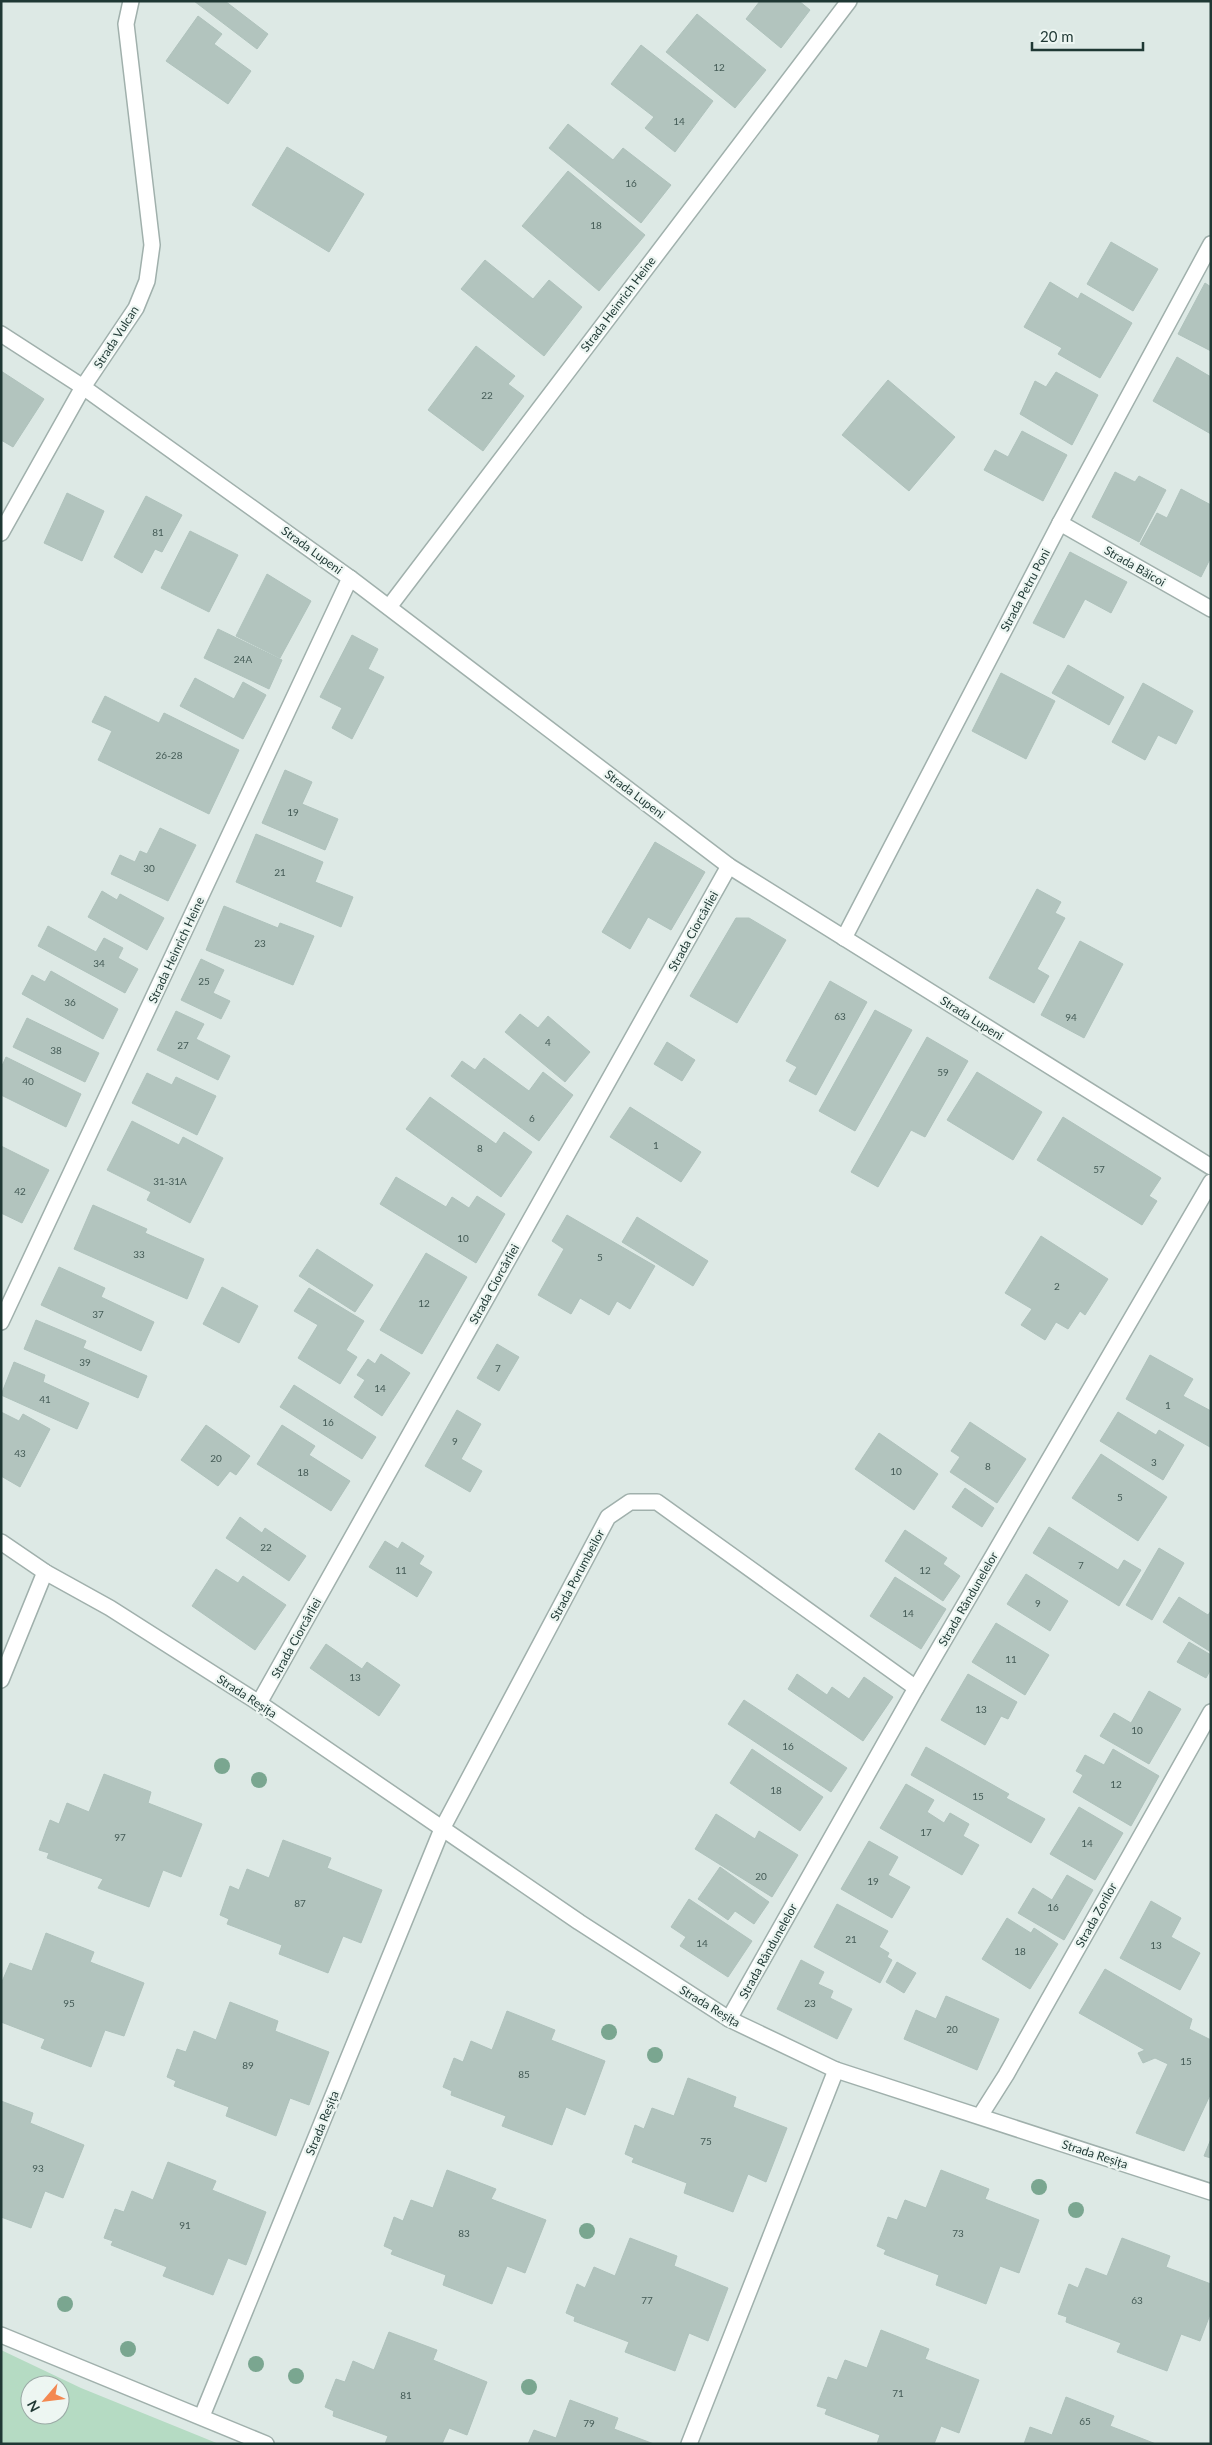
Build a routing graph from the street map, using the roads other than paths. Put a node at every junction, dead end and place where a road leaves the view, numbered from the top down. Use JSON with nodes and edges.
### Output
{"nodes":[{"id":1,"x":130,"y":1,"type":"edge"},
{"id":2,"x":849,"y":1,"type":"edge"},
{"id":3,"x":1211,"y":244,"type":"edge"},
{"id":4,"x":1,"y":334,"type":"edge"},
{"id":5,"x":83,"y":387,"type":"junction"},
{"id":6,"x":1060,"y":523,"type":"junction"},
{"id":7,"x":1,"y":533,"type":"edge"},
{"id":8,"x":350,"y":578,"type":"junction"},
{"id":9,"x":389,"y":607,"type":"junction"},
{"id":10,"x":1211,"y":609,"type":"edge"},
{"id":11,"x":729,"y":866,"type":"junction"},
{"id":12,"x":844,"y":938,"type":"junction"},
{"id":13,"x":1211,"y":1167,"type":"edge"},
{"id":14,"x":1211,"y":1182,"type":"edge"},
{"id":15,"x":1,"y":1322,"type":"edge"},
{"id":16,"x":1,"y":1542,"type":"edge"},
{"id":17,"x":45,"y":1572,"type":"junction"},
{"id":18,"x":1,"y":1680,"type":"edge"},
{"id":19,"x":916,"y":1688,"type":"junction"},
{"id":20,"x":259,"y":1703,"type":"junction"},
{"id":21,"x":1211,"y":1712,"type":"edge"},
{"id":22,"x":442,"y":1829,"type":"junction"},
{"id":23,"x":729,"y":2019,"type":"junction"},
{"id":24,"x":836,"y":2070,"type":"junction"},
{"id":25,"x":980,"y":2116,"type":"junction"},
{"id":26,"x":1211,"y":2192,"type":"edge"},
{"id":27,"x":1,"y":2335,"type":"edge"},
{"id":28,"x":202,"y":2416,"type":"junction"},
{"id":29,"x":266,"y":2444,"type":"edge"},
{"id":30,"x":689,"y":2444,"type":"edge"}],
"edges":[{"from":1,"to":5,"type":"street","name":"Strada Vulcan"},
{"from":2,"to":9,"type":"street","name":"Strada Heinrich Heine"},
{"from":3,"to":6,"type":"street","name":"Strada Petru Poni"},
{"from":4,"to":5,"type":"street","name":"Strada Lupeni"},
{"from":5,"to":7,"type":"street","name":"Strada Vulcan"},
{"from":5,"to":8,"type":"street","name":"Strada Lupeni"},
{"from":6,"to":10,"type":"street","name":"Strada Băicoi"},
{"from":6,"to":12,"type":"street","name":"Strada Petru Poni"},
{"from":8,"to":9,"type":"street","name":"Strada Lupeni"},
{"from":8,"to":15,"type":"street","name":"Strada Heinrich Heine"},
{"from":9,"to":11,"type":"street","name":"Strada Lupeni"},
{"from":11,"to":12,"type":"street","name":"Strada Lupeni"},
{"from":11,"to":20,"type":"street","name":"Strada Ciorcârliei"},
{"from":12,"to":13,"type":"street","name":"Strada Lupeni"},
{"from":14,"to":19,"type":"street","name":"Strada Rândunelelor"},
{"from":16,"to":17,"type":"street","name":"Strada Reșița"},
{"from":17,"to":18,"type":"street"},
{"from":17,"to":20,"type":"street","name":"Strada Reșița"},
{"from":19,"to":22,"type":"street","name":"Strada Porumbeilor"},
{"from":19,"to":23,"type":"street","name":"Strada Rândunelelor"},
{"from":20,"to":22,"type":"street","name":"Strada Reșița"},
{"from":21,"to":25,"type":"street","name":"Strada Zorilor"},
{"from":22,"to":23,"type":"street","name":"Strada Reșița"},
{"from":22,"to":28,"type":"street","name":"Strada Reșița"},
{"from":23,"to":24,"type":"street","name":"Strada Reșița"},
{"from":24,"to":25,"type":"street","name":"Strada Reșița"},
{"from":24,"to":30,"type":"street"},
{"from":25,"to":26,"type":"street","name":"Strada Reșița"},
{"from":27,"to":28,"type":"street"},
{"from":28,"to":29,"type":"street"}]}
